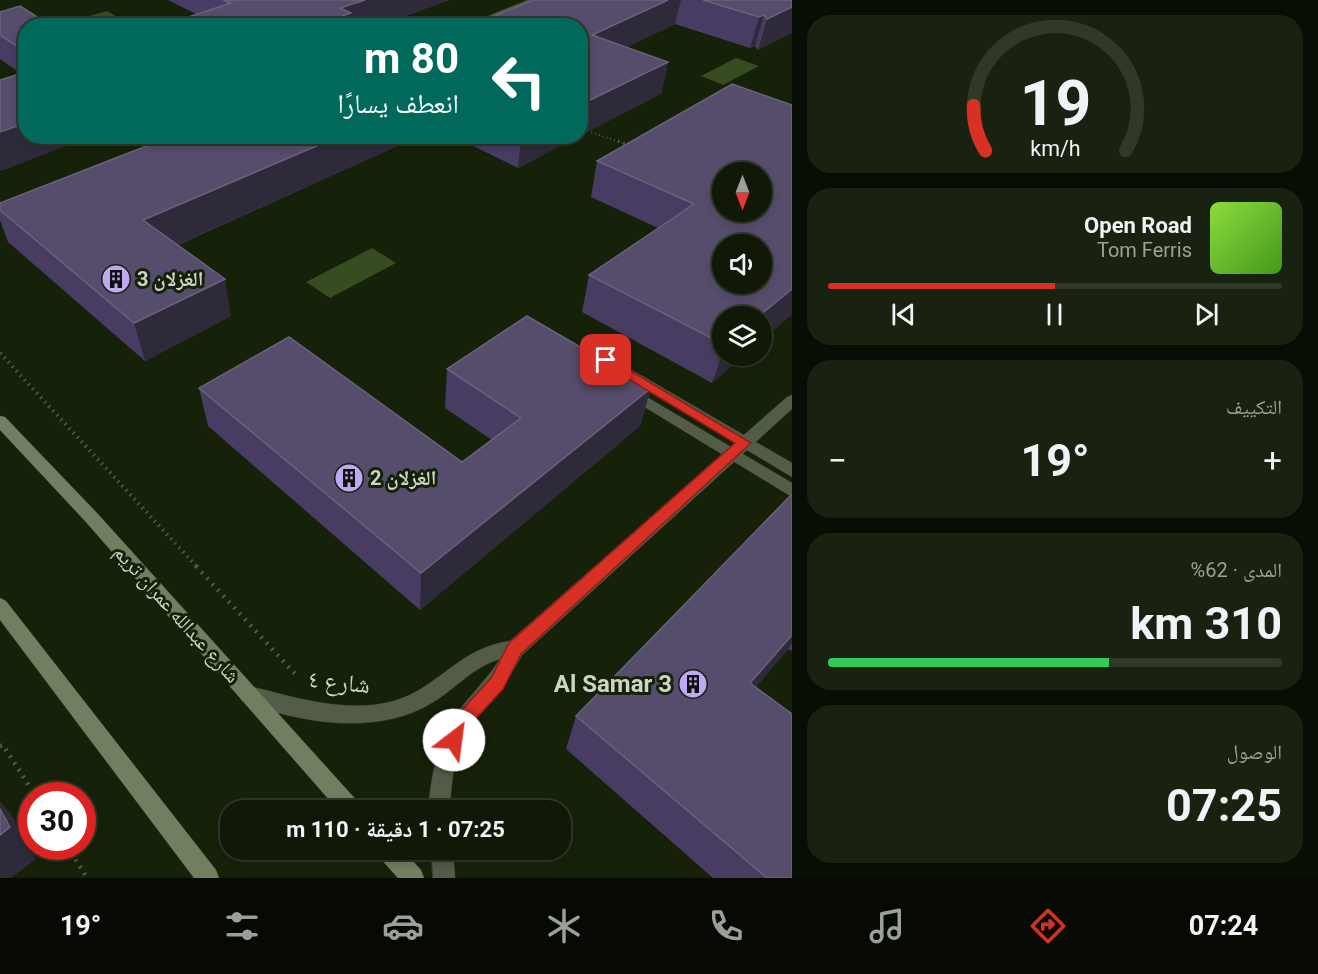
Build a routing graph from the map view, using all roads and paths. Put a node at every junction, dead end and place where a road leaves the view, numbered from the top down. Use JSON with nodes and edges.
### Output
{"nodes":[{"id":1,"x":535,"y":0,"type":"edge"},
{"id":2,"x":489,"y":18,"type":"edge"},
{"id":3,"x":588,"y":131,"type":"edge"},
{"id":4,"x":633,"y":147,"type":"edge"},
{"id":5,"x":0,"y":353,"type":"edge"},
{"id":6,"x":606,"y":360,"type":"edge"},
{"id":7,"x":592,"y":369,"type":"edge"},
{"id":8,"x":792,"y":400,"type":"edge"},
{"id":9,"x":0,"y":421,"type":"edge"},
{"id":10,"x":744,"y":443,"type":"junction"},
{"id":11,"x":731,"y":454,"type":"junction"},
{"id":12,"x":792,"y":471,"type":"edge"},
{"id":13,"x":792,"y":491,"type":"edge"},
{"id":14,"x":0,"y":606,"type":"edge"},
{"id":15,"x":515,"y":649,"type":"junction"},
{"id":16,"x":303,"y":680,"type":"dead end"},
{"id":17,"x":249,"y":695,"type":"junction"},
{"id":18,"x":0,"y":746,"type":"edge"},
{"id":19,"x":27,"y":782,"type":"edge"},
{"id":20,"x":343,"y":800,"type":"edge"},
{"id":21,"x":440,"y":800,"type":"edge"},
{"id":22,"x":76,"y":860,"type":"edge"},
{"id":23,"x":397,"y":860,"type":"edge"},
{"id":24,"x":443,"y":860,"type":"edge"},
{"id":25,"x":87,"y":878,"type":"edge"},
{"id":26,"x":208,"y":878,"type":"edge"},
{"id":27,"x":413,"y":878,"type":"edge"},
{"id":28,"x":444,"y":878,"type":"edge"}],
"edges":[{"from":1,"to":2,"type":"street"},
{"from":3,"to":4,"type":"path"},
{"from":5,"to":16,"type":"path"},
{"from":6,"to":10,"type":"street"},
{"from":7,"to":11,"type":"street"},
{"from":8,"to":10,"type":"street"},
{"from":9,"to":17,"type":"main road","name":"شارع عبدالله عمران تريم"},
{"from":10,"to":11,"type":"street"},
{"from":10,"to":12,"type":"street"},
{"from":11,"to":13,"type":"street"},
{"from":11,"to":15,"type":"street"},
{"from":14,"to":26,"type":"main road"},
{"from":15,"to":17,"type":"street","name":"شارع ٤"},
{"from":15,"to":21,"type":"street"},
{"from":17,"to":20,"type":"main road","name":"شارع عبدالله عمران تريم"},
{"from":18,"to":19,"type":"path"},
{"from":22,"to":25,"type":"path"},
{"from":23,"to":27,"type":"main road"},
{"from":24,"to":28,"type":"street"}]}
